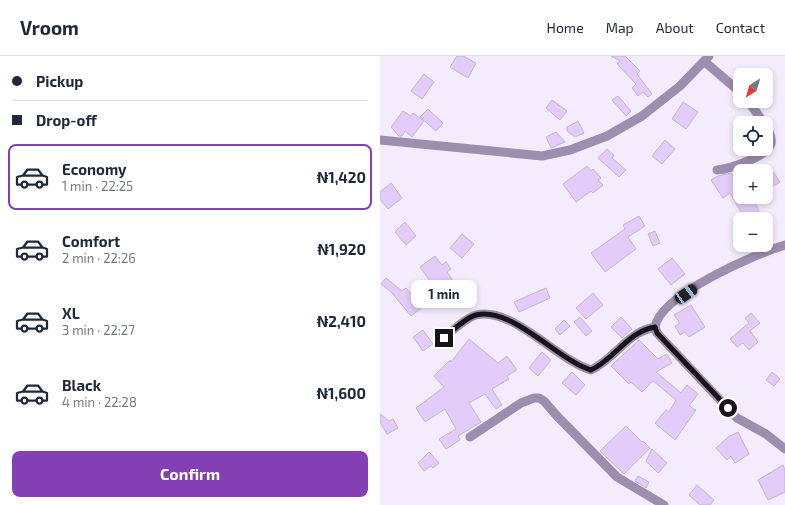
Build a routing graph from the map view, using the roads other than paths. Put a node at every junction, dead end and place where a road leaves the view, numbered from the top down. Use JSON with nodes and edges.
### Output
{"nodes":[{"id":1,"x":707,"y":59,"type":"edge"},
{"id":2,"x":733,"y":85,"type":"edge"},
{"id":3,"x":380,"y":140,"type":"edge"},
{"id":4,"x":756,"y":156,"type":"edge"},
{"id":5,"x":717,"y":170,"type":"dead end"},
{"id":6,"x":785,"y":245,"type":"edge"},
{"id":7,"x":655,"y":327,"type":"junction"},
{"id":8,"x":444,"y":338,"type":"dead end"},
{"id":9,"x":470,"y":437,"type":"dead end"},
{"id":10,"x":785,"y":450,"type":"edge"},
{"id":11,"x":664,"y":505,"type":"edge"}],
"edges":[{"from":1,"to":2,"type":"street"},
{"from":1,"to":3,"type":"street"},
{"from":4,"to":5,"type":"street"},
{"from":6,"to":7,"type":"street"},
{"from":7,"to":8,"type":"street"},
{"from":7,"to":10,"type":"street"},
{"from":9,"to":11,"type":"street"}]}
